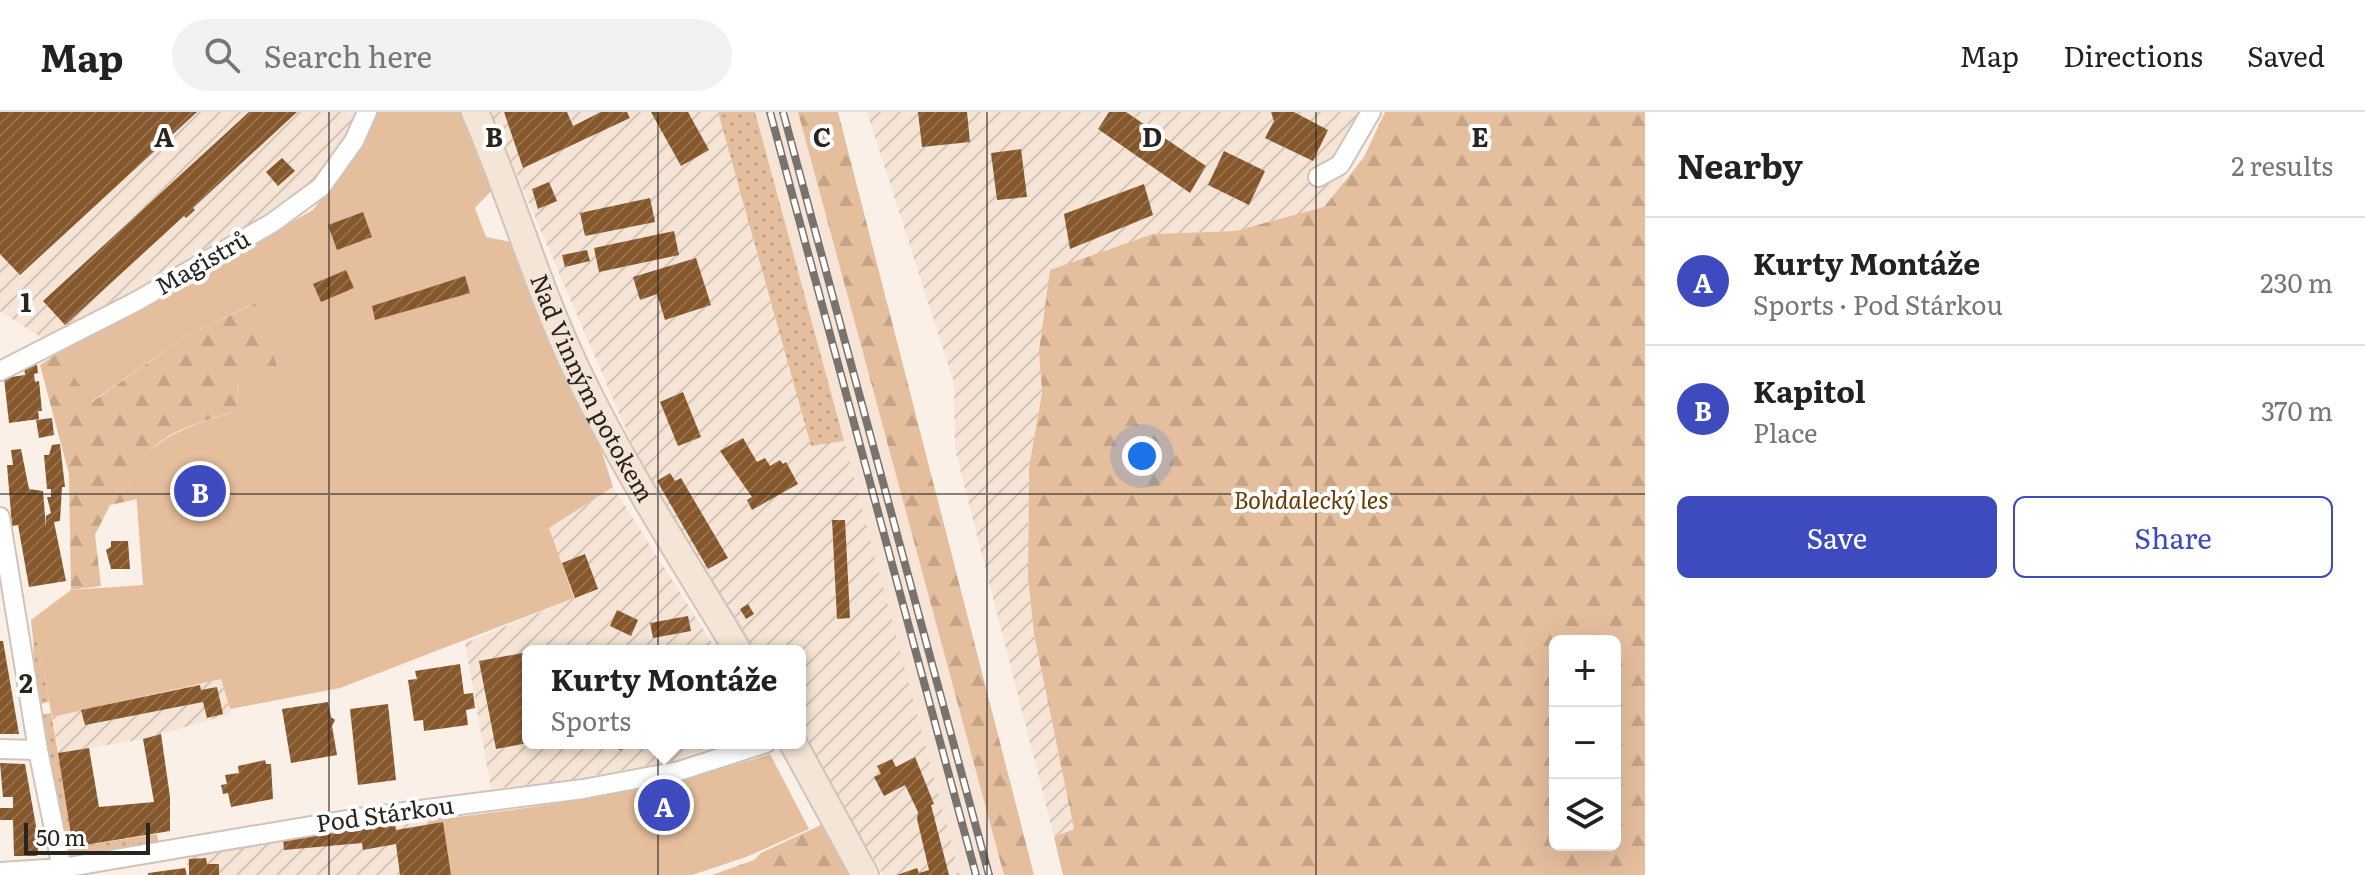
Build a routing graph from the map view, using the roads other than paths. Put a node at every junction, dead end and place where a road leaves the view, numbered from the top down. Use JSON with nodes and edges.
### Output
{"nodes":[{"id":1,"x":367,"y":112,"type":"edge"},
{"id":2,"x":475,"y":112,"type":"edge"},
{"id":3,"x":1371,"y":112,"type":"edge"},
{"id":4,"x":1318,"y":177,"type":"dead end"},
{"id":5,"x":0,"y":371,"type":"edge"},
{"id":6,"x":0,"y":517,"type":"edge"},
{"id":7,"x":9,"y":628,"type":"edge"},
{"id":8,"x":734,"y":645,"type":"edge"},
{"id":9,"x":0,"y":749,"type":"edge"},
{"id":10,"x":747,"y":749,"type":"edge"},
{"id":11,"x":796,"y":749,"type":"edge"},
{"id":12,"x":38,"y":750,"type":"junction"},
{"id":13,"x":62,"y":868,"type":"junction"},
{"id":14,"x":0,"y":872,"type":"edge"},
{"id":15,"x":865,"y":875,"type":"edge"}],
"edges":[{"from":1,"to":5,"type":"street","name":"Magistrů"},
{"from":2,"to":8,"type":"street","name":"Nad Vinným potokem"},
{"from":3,"to":4,"type":"street"},
{"from":6,"to":7,"type":"street"},
{"from":7,"to":12,"type":"street"},
{"from":9,"to":12,"type":"street"},
{"from":10,"to":13,"type":"street","name":"Pod Stárkou"},
{"from":11,"to":15,"type":"street"},
{"from":12,"to":13,"type":"street"},
{"from":13,"to":14,"type":"street","name":"Pod Stárkou"}]}
